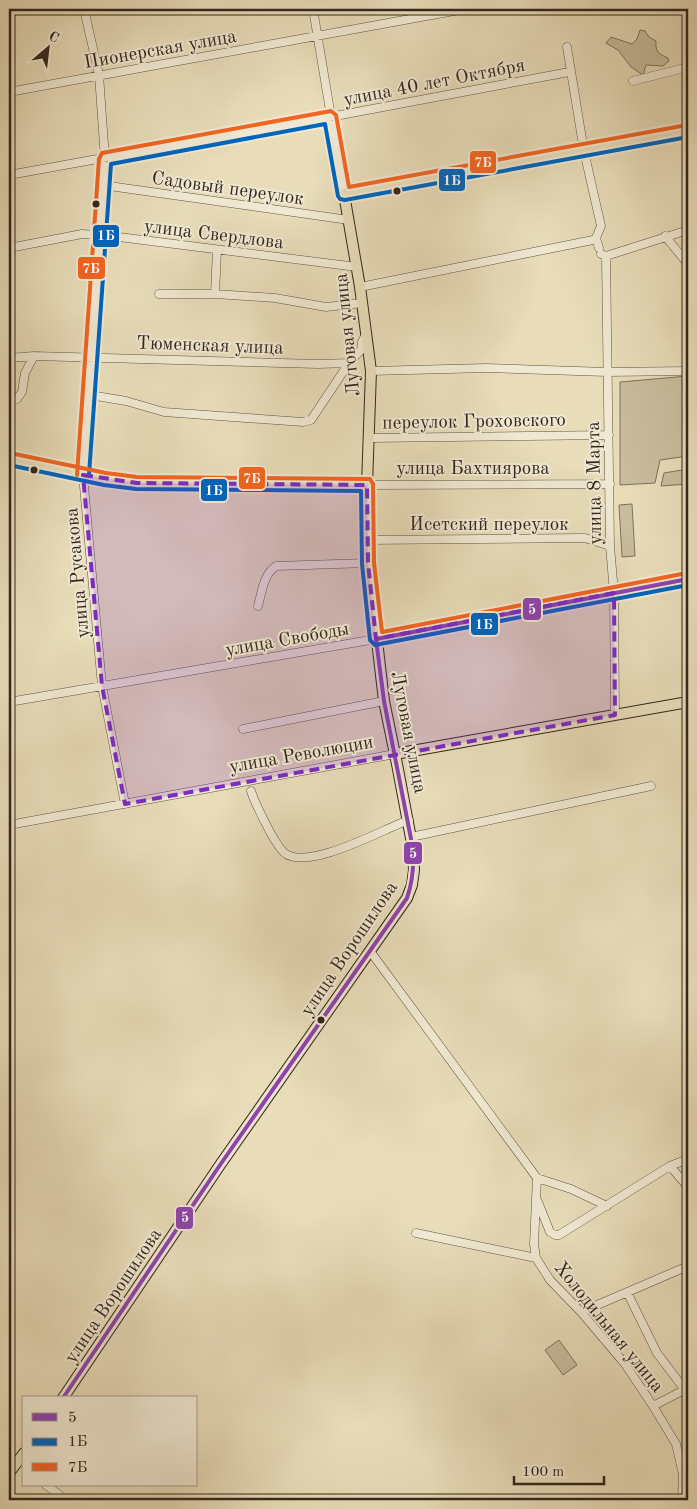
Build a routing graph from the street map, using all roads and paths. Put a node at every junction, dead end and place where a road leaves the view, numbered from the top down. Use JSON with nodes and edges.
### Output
{"nodes":[{"id":1,"x":84,"y":9,"type":"edge"},
{"id":2,"x":313,"y":9,"type":"edge"},
{"id":3,"x":465,"y":9,"type":"edge"},
{"id":4,"x":319,"y":36,"type":"junction"},
{"id":5,"x":567,"y":47,"type":"dead end"},
{"id":6,"x":688,"y":68,"type":"edge"},
{"id":7,"x":570,"y":72,"type":"junction"},
{"id":8,"x":99,"y":75,"type":"junction"},
{"id":9,"x":633,"y":81,"type":"dead end"},
{"id":10,"x":9,"y":92,"type":"edge"},
{"id":11,"x":330,"y":117,"type":"junction"},
{"id":12,"x":688,"y":131,"type":"edge"},
{"id":13,"x":584,"y":151,"type":"junction"},
{"id":14,"x":105,"y":159,"type":"junction"},
{"id":15,"x":9,"y":175,"type":"edge"},
{"id":16,"x":102,"y":185,"type":"junction"},
{"id":17,"x":344,"y":194,"type":"junction"},
{"id":18,"x":349,"y":220,"type":"junction"},
{"id":19,"x":688,"y":230,"type":"edge"},
{"id":20,"x":100,"y":235,"type":"junction"},
{"id":21,"x":665,"y":236,"type":"junction"},
{"id":22,"x":596,"y":238,"type":"junction"},
{"id":23,"x":9,"y":248,"type":"edge"},
{"id":24,"x":217,"y":250,"type":"junction"},
{"id":25,"x":602,"y":253,"type":"junction"},
{"id":26,"x":688,"y":264,"type":"edge"},
{"id":27,"x":357,"y":267,"type":"junction"},
{"id":28,"x":360,"y":287,"type":"junction"},
{"id":29,"x":159,"y":294,"type":"dead end"},
{"id":30,"x":215,"y":294,"type":"junction"},
{"id":31,"x":362,"y":303,"type":"junction"},
{"id":32,"x":366,"y":332,"type":"junction"},
{"id":33,"x":34,"y":356,"type":"junction"},
{"id":34,"x":92,"y":357,"type":"junction"},
{"id":35,"x":9,"y":358,"type":"edge"},
{"id":36,"x":349,"y":363,"type":"junction"},
{"id":37,"x":371,"y":371,"type":"junction"},
{"id":38,"x":688,"y":371,"type":"edge"},
{"id":39,"x":606,"y":372,"type":"junction"},
{"id":40,"x":90,"y":395,"type":"junction"},
{"id":41,"x":9,"y":401,"type":"edge"},
{"id":42,"x":609,"y":435,"type":"junction"},
{"id":43,"x":370,"y":438,"type":"junction"},
{"id":44,"x":9,"y":459,"type":"edge"},
{"id":45,"x":83,"y":475,"type":"junction"},
{"id":46,"x":610,"y":484,"type":"junction"},
{"id":47,"x":367,"y":485,"type":"junction"},
{"id":48,"x":367,"y":540,"type":"junction"},
{"id":49,"x":610,"y":546,"type":"junction"},
{"id":50,"x":368,"y":563,"type":"junction"},
{"id":51,"x":688,"y":579,"type":"edge"},
{"id":52,"x":614,"y":593,"type":"junction"},
{"id":53,"x":258,"y":606,"type":"dead end"},
{"id":54,"x":376,"y":639,"type":"junction"},
{"id":55,"x":102,"y":686,"type":"junction"},
{"id":56,"x":384,"y":701,"type":"junction"},
{"id":57,"x":9,"y":702,"type":"edge"},
{"id":58,"x":688,"y":702,"type":"edge"},
{"id":59,"x":615,"y":715,"type":"junction"},
{"id":60,"x":243,"y":729,"type":"dead end"},
{"id":61,"x":395,"y":754,"type":"junction"},
{"id":62,"x":652,"y":786,"type":"dead end"},
{"id":63,"x":252,"y":791,"type":"dead end"},
{"id":64,"x":125,"y":804,"type":"junction"},
{"id":65,"x":409,"y":820,"type":"junction"},
{"id":66,"x":9,"y":825,"type":"edge"},
{"id":67,"x":411,"y":837,"type":"junction"},
{"id":68,"x":370,"y":951,"type":"junction"},
{"id":69,"x":688,"y":1159,"type":"edge"},
{"id":70,"x":670,"y":1166,"type":"junction"},
{"id":71,"x":537,"y":1178,"type":"junction"},
{"id":72,"x":688,"y":1187,"type":"edge"},
{"id":73,"x":536,"y":1196,"type":"junction"},
{"id":74,"x":606,"y":1206,"type":"junction"},
{"id":75,"x":416,"y":1233,"type":"dead end"},
{"id":76,"x":536,"y":1258,"type":"junction"},
{"id":77,"x":688,"y":1266,"type":"edge"},
{"id":78,"x":627,"y":1292,"type":"junction"},
{"id":79,"x":581,"y":1312,"type":"junction"},
{"id":80,"x":687,"y":1389,"type":"edge"},
{"id":81,"x":65,"y":1396,"type":"edge"},
{"id":82,"x":654,"y":1406,"type":"junction"},
{"id":83,"x":20,"y":1465,"type":"edge"},
{"id":84,"x":9,"y":1473,"type":"edge"},
{"id":85,"x":686,"y":1473,"type":"edge"},
{"id":86,"x":47,"y":1486,"type":"edge"},
{"id":87,"x":66,"y":1500,"type":"edge"},
{"id":88,"x":682,"y":1500,"type":"edge"}],
"edges":[{"from":1,"to":8,"type":"street","name":"улица Русакова"},
{"from":2,"to":4,"type":"street","name":"Луговая улица"},
{"from":3,"to":4,"type":"street","name":"Пионерская улица"},
{"from":4,"to":8,"type":"street","name":"Пионерская улица"},
{"from":4,"to":11,"type":"street","name":"Луговая улица"},
{"from":5,"to":7,"type":"street","name":"улица 8 Марта"},
{"from":6,"to":9,"type":"street"},
{"from":7,"to":11,"type":"street","name":"улица 40 лет Октября"},
{"from":7,"to":13,"type":"street","name":"улица 8 Марта"},
{"from":8,"to":10,"type":"street","name":"Пионерская улица"},
{"from":8,"to":14,"type":"street","name":"улица Русакова"},
{"from":11,"to":14,"type":"street","name":"улица 40 лет Октября"},
{"from":11,"to":17,"type":"street","name":"Луговая улица"},
{"from":12,"to":13,"type":"main road"},
{"from":13,"to":17,"type":"main road"},
{"from":13,"to":22,"type":"street","name":"улица 8 Марта"},
{"from":14,"to":15,"type":"street","name":"улица 40 лет Октября"},
{"from":14,"to":16,"type":"street","name":"улица Русакова"},
{"from":16,"to":18,"type":"street","name":"Садовый переулок"},
{"from":16,"to":20,"type":"street","name":"улица Русакова"},
{"from":17,"to":18,"type":"main road","name":"Луговая улица"},
{"from":18,"to":27,"type":"main road","name":"Луговая улица"},
{"from":19,"to":21,"type":"street"},
{"from":20,"to":23,"type":"street","name":"улица Свердлова"},
{"from":20,"to":24,"type":"street","name":"улица Свердлова"},
{"from":20,"to":34,"type":"street","name":"улица Русакова"},
{"from":21,"to":25,"type":"street"},
{"from":21,"to":26,"type":"street"},
{"from":22,"to":25,"type":"street","name":"улица 8 Марта"},
{"from":22,"to":28,"type":"street"},
{"from":24,"to":27,"type":"street","name":"улица Свердлова"},
{"from":24,"to":30,"type":"street"},
{"from":25,"to":39,"type":"street","name":"улица 8 Марта"},
{"from":27,"to":28,"type":"main road","name":"Луговая улица"},
{"from":28,"to":31,"type":"main road","name":"Луговая улица"},
{"from":29,"to":30,"type":"street"},
{"from":30,"to":31,"type":"street"},
{"from":31,"to":32,"type":"main road","name":"Луговая улица"},
{"from":32,"to":36,"type":"street"},
{"from":32,"to":37,"type":"main road","name":"Луговая улица"},
{"from":33,"to":34,"type":"street","name":"Тюменская улица"},
{"from":33,"to":35,"type":"street","name":"Тюменская улица"},
{"from":33,"to":41,"type":"street"},
{"from":34,"to":36,"type":"street","name":"Тюменская улица"},
{"from":34,"to":40,"type":"street","name":"улица Русакова"},
{"from":36,"to":40,"type":"street"},
{"from":37,"to":39,"type":"street"},
{"from":37,"to":43,"type":"main road","name":"Луговая улица"},
{"from":38,"to":39,"type":"street"},
{"from":39,"to":42,"type":"street","name":"улица 8 Марта"},
{"from":40,"to":45,"type":"street","name":"улица Русакова"},
{"from":42,"to":43,"type":"street","name":"переулок Гроховского"},
{"from":42,"to":46,"type":"street","name":"улица 8 Марта"},
{"from":43,"to":47,"type":"main road","name":"Луговая улица"},
{"from":44,"to":45,"type":"main road","name":"улица Бахтиярова"},
{"from":45,"to":47,"type":"main road","name":"улица Бахтиярова"},
{"from":45,"to":55,"type":"street","name":"улица Русакова"},
{"from":46,"to":47,"type":"street","name":"улица Бахтиярова"},
{"from":46,"to":49,"type":"street","name":"улица 8 Марта"},
{"from":47,"to":48,"type":"main road","name":"Луговая улица"},
{"from":48,"to":49,"type":"street","name":"Исетский переулок"},
{"from":48,"to":50,"type":"main road","name":"Луговая улица"},
{"from":49,"to":52,"type":"street","name":"улица 8 Марта"},
{"from":50,"to":53,"type":"street"},
{"from":50,"to":54,"type":"main road","name":"Луговая улица"},
{"from":51,"to":52,"type":"street","name":"улица Свободы"},
{"from":52,"to":54,"type":"street","name":"улица Свободы"},
{"from":52,"to":59,"type":"street","name":"улица 8 Марта"},
{"from":54,"to":55,"type":"street","name":"улица Свободы"},
{"from":54,"to":56,"type":"main road","name":"Луговая улица"},
{"from":55,"to":57,"type":"street","name":"улица Свободы"},
{"from":55,"to":64,"type":"street","name":"улица Русакова"},
{"from":56,"to":60,"type":"street"},
{"from":56,"to":61,"type":"main road","name":"Луговая улица"},
{"from":58,"to":59,"type":"main road","name":"улица Революции"},
{"from":59,"to":61,"type":"main road","name":"улица Революции"},
{"from":61,"to":64,"type":"street","name":"улица Революции"},
{"from":61,"to":65,"type":"main road","name":"Луговая улица"},
{"from":62,"to":67,"type":"street"},
{"from":63,"to":65,"type":"street"},
{"from":64,"to":66,"type":"street","name":"улица Революции"},
{"from":65,"to":67,"type":"main road","name":"Луговая улица"},
{"from":67,"to":68,"type":"main road","name":"улица Ворошилова"},
{"from":68,"to":71,"type":"street"},
{"from":68,"to":81,"type":"main road","name":"улица Ворошилова"},
{"from":69,"to":70,"type":"street"},
{"from":70,"to":72,"type":"street"},
{"from":70,"to":74,"type":"street"},
{"from":71,"to":73,"type":"street","name":"Холодильная улица"},
{"from":71,"to":74,"type":"street"},
{"from":73,"to":74,"type":"street"},
{"from":73,"to":76,"type":"street","name":"Холодильная улица"},
{"from":75,"to":76,"type":"street"},
{"from":76,"to":79,"type":"street","name":"Холодильная улица"},
{"from":77,"to":78,"type":"street"},
{"from":78,"to":79,"type":"street"},
{"from":78,"to":80,"type":"street"},
{"from":79,"to":82,"type":"street","name":"Холодильная улица"},
{"from":80,"to":82,"type":"street"},
{"from":82,"to":85,"type":"street","name":"Холодильная улица"},
{"from":83,"to":84,"type":"main road"},
{"from":85,"to":88,"type":"street","name":"Холодильная улица"},
{"from":86,"to":87,"type":"street"}]}
